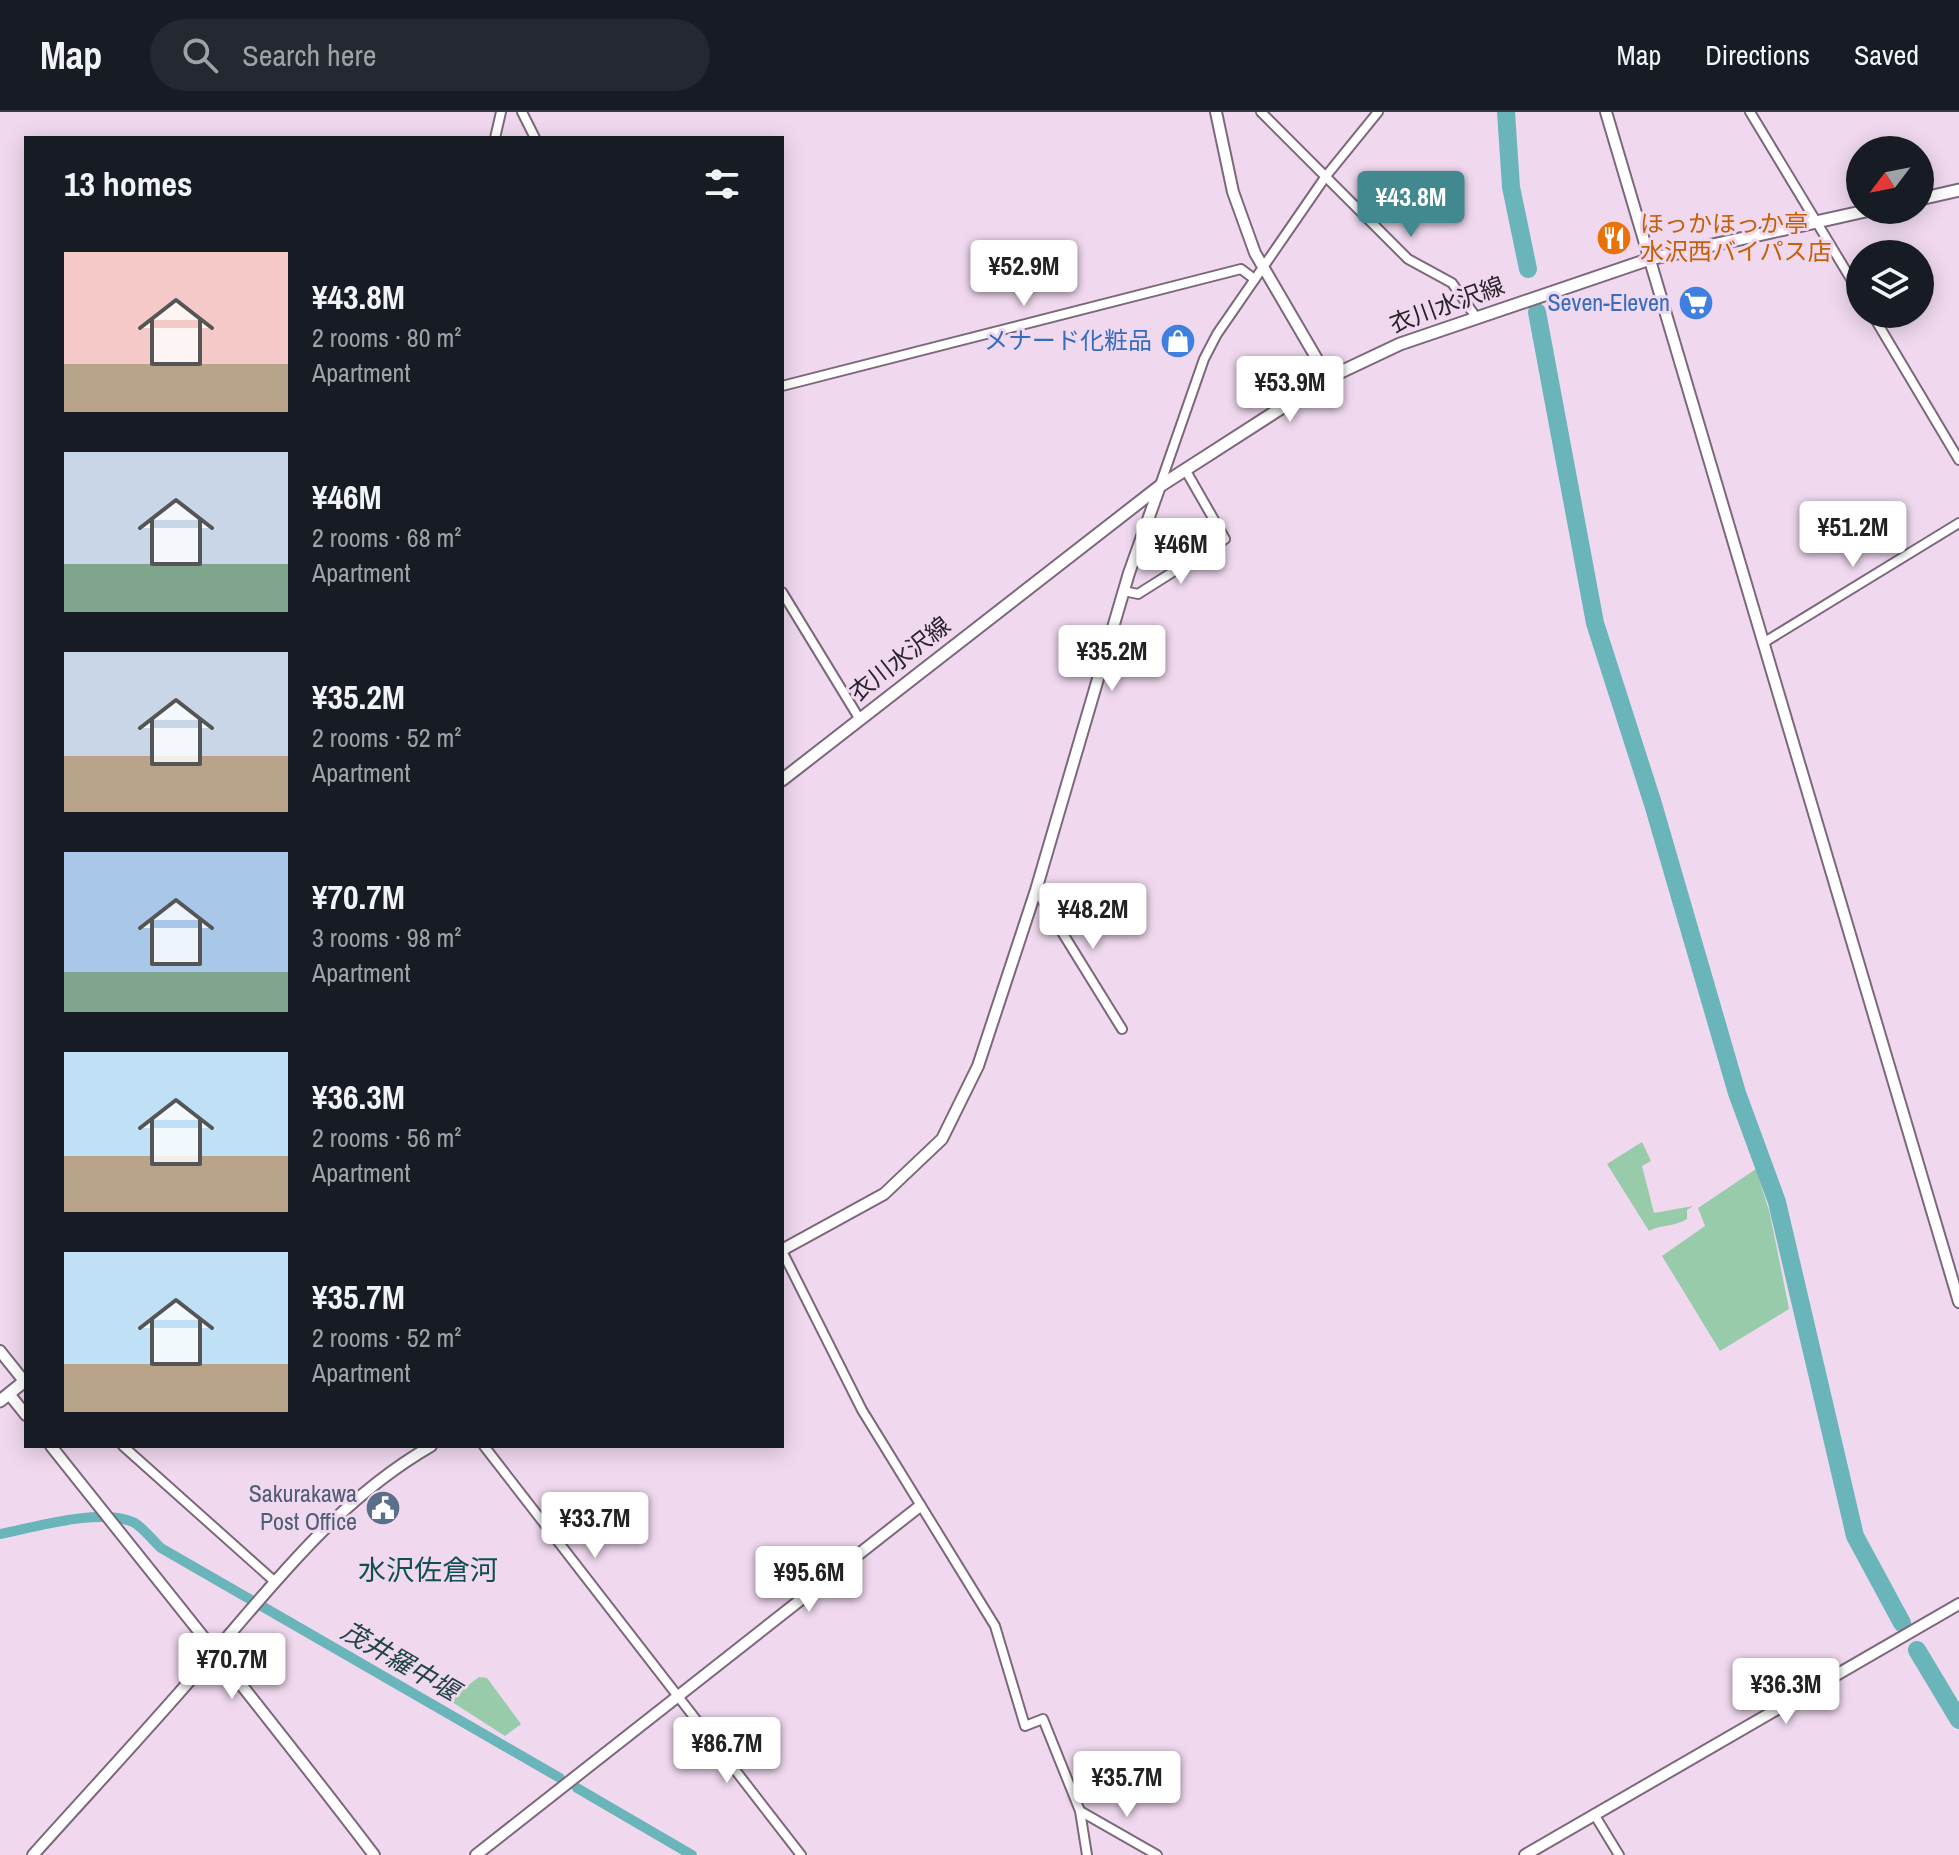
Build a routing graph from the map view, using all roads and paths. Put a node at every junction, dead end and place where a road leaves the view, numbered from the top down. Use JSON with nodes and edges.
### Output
{"nodes":[{"id":1,"x":501,"y":112,"type":"edge"},
{"id":2,"x":522,"y":112,"type":"edge"},
{"id":3,"x":1216,"y":112,"type":"edge"},
{"id":4,"x":1261,"y":112,"type":"edge"},
{"id":5,"x":1378,"y":112,"type":"edge"},
{"id":6,"x":1606,"y":112,"type":"edge"},
{"id":7,"x":1750,"y":112,"type":"edge"},
{"id":8,"x":495,"y":136,"type":"edge"},
{"id":9,"x":534,"y":136,"type":"edge"},
{"id":10,"x":1326,"y":176,"type":"junction"},
{"id":11,"x":1959,"y":190,"type":"edge"},
{"id":12,"x":1934,"y":196,"type":"edge"},
{"id":13,"x":1846,"y":215,"type":"edge"},
{"id":14,"x":1817,"y":222,"type":"junction"},
{"id":15,"x":1650,"y":259,"type":"junction"},
{"id":16,"x":1263,"y":267,"type":"junction"},
{"id":17,"x":1846,"y":271,"type":"edge"},
{"id":18,"x":1253,"y":278,"type":"junction"},
{"id":19,"x":1476,"y":317,"type":"junction"},
{"id":20,"x":1880,"y":328,"type":"edge"},
{"id":21,"x":1328,"y":378,"type":"junction"},
{"id":22,"x":784,"y":385,"type":"edge"},
{"id":23,"x":1959,"y":460,"type":"edge"},
{"id":24,"x":1186,"y":471,"type":"junction"},
{"id":25,"x":1160,"y":486,"type":"junction"},
{"id":26,"x":1959,"y":523,"type":"edge"},
{"id":27,"x":1124,"y":591,"type":"junction"},
{"id":28,"x":784,"y":595,"type":"edge"},
{"id":29,"x":1763,"y":643,"type":"junction"},
{"id":30,"x":859,"y":718,"type":"junction"},
{"id":31,"x":784,"y":778,"type":"edge"},
{"id":32,"x":1036,"y":890,"type":"junction"},
{"id":33,"x":1122,"y":1029,"type":"dead end"},
{"id":34,"x":784,"y":1249,"type":"edge"},
{"id":35,"x":784,"y":1254,"type":"edge"},
{"id":36,"x":1959,"y":1302,"type":"edge"},
{"id":37,"x":0,"y":1351,"type":"edge"},
{"id":38,"x":24,"y":1380,"type":"edge"},
{"id":39,"x":24,"y":1382,"type":"edge"},
{"id":40,"x":5,"y":1398,"type":"edge"},
{"id":41,"x":24,"y":1413,"type":"edge"},
{"id":42,"x":53,"y":1448,"type":"edge"},
{"id":43,"x":125,"y":1448,"type":"edge"},
{"id":44,"x":428,"y":1448,"type":"edge"},
{"id":45,"x":486,"y":1448,"type":"edge"},
{"id":46,"x":920,"y":1506,"type":"junction"},
{"id":47,"x":273,"y":1580,"type":"junction"},
{"id":48,"x":1959,"y":1604,"type":"edge"},
{"id":49,"x":213,"y":1653,"type":"junction"},
{"id":50,"x":677,"y":1696,"type":"junction"},
{"id":51,"x":1080,"y":1811,"type":"junction"},
{"id":52,"x":1594,"y":1814,"type":"junction"},
{"id":53,"x":33,"y":1855,"type":"edge"},
{"id":54,"x":374,"y":1855,"type":"edge"},
{"id":55,"x":476,"y":1855,"type":"edge"},
{"id":56,"x":801,"y":1855,"type":"edge"},
{"id":57,"x":1087,"y":1855,"type":"edge"},
{"id":58,"x":1157,"y":1855,"type":"edge"},
{"id":59,"x":1525,"y":1855,"type":"edge"},
{"id":60,"x":1619,"y":1855,"type":"edge"}],
"edges":[{"from":1,"to":8,"type":"street"},
{"from":2,"to":9,"type":"street"},
{"from":3,"to":16,"type":"street"},
{"from":4,"to":10,"type":"street"},
{"from":5,"to":10,"type":"street"},
{"from":6,"to":15,"type":"street"},
{"from":7,"to":14,"type":"street"},
{"from":10,"to":16,"type":"street"},
{"from":10,"to":19,"type":"street"},
{"from":11,"to":12,"type":"main road"},
{"from":13,"to":14,"type":"main road","name":"衣川水沢線"},
{"from":14,"to":15,"type":"main road","name":"衣川水沢線"},
{"from":14,"to":17,"type":"street"},
{"from":15,"to":19,"type":"main road","name":"衣川水沢線"},
{"from":15,"to":29,"type":"street"},
{"from":16,"to":18,"type":"street"},
{"from":16,"to":21,"type":"street"},
{"from":18,"to":22,"type":"street"},
{"from":18,"to":25,"type":"street"},
{"from":19,"to":21,"type":"main road","name":"衣川水沢線"},
{"from":20,"to":23,"type":"street"},
{"from":21,"to":24,"type":"main road","name":"衣川水沢線"},
{"from":24,"to":25,"type":"main road","name":"衣川水沢線"},
{"from":24,"to":27,"type":"street"},
{"from":25,"to":27,"type":"street"},
{"from":25,"to":30,"type":"main road","name":"衣川水沢線"},
{"from":26,"to":29,"type":"street"},
{"from":27,"to":32,"type":"street"},
{"from":28,"to":30,"type":"street"},
{"from":29,"to":36,"type":"street"},
{"from":30,"to":31,"type":"main road","name":"衣川水沢線"},
{"from":32,"to":33,"type":"street"},
{"from":32,"to":34,"type":"street"},
{"from":35,"to":46,"type":"street"},
{"from":37,"to":38,"type":"street"},
{"from":39,"to":40,"type":"main road"},
{"from":40,"to":41,"type":"street"},
{"from":42,"to":49,"type":"street"},
{"from":43,"to":47,"type":"street"},
{"from":44,"to":47,"type":"street"},
{"from":45,"to":50,"type":"street"},
{"from":46,"to":50,"type":"street"},
{"from":46,"to":51,"type":"street"},
{"from":47,"to":49,"type":"street"},
{"from":48,"to":52,"type":"street"},
{"from":49,"to":53,"type":"street"},
{"from":49,"to":54,"type":"street"},
{"from":50,"to":55,"type":"street"},
{"from":50,"to":56,"type":"street"},
{"from":51,"to":57,"type":"street"},
{"from":51,"to":58,"type":"street"},
{"from":52,"to":59,"type":"street"},
{"from":52,"to":60,"type":"street"}]}
